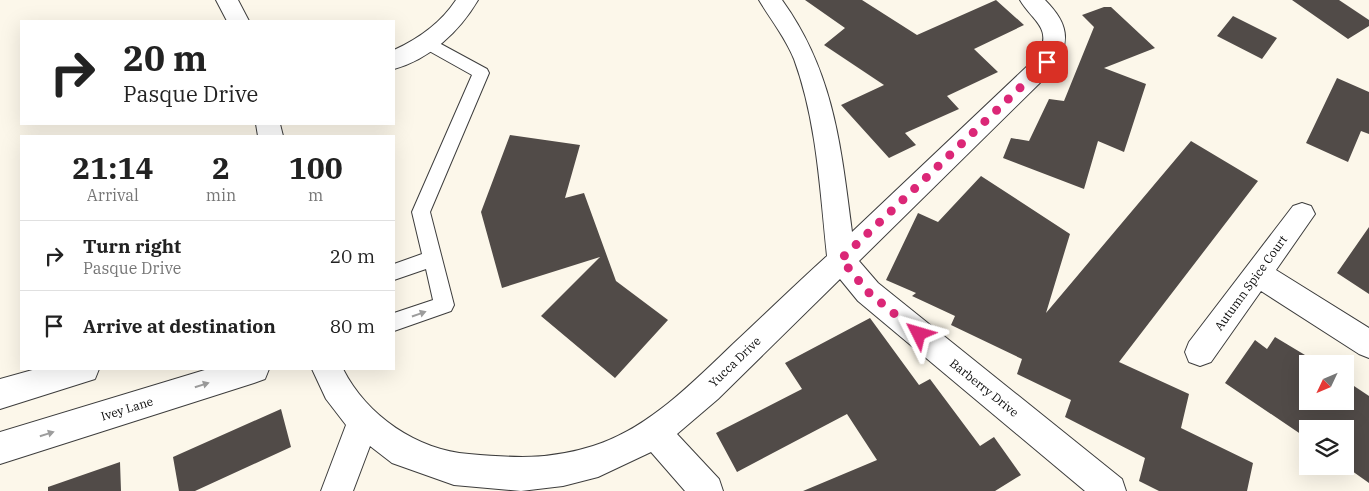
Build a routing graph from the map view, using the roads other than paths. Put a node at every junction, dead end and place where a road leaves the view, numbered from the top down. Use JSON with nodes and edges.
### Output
{"nodes":[{"id":1,"x":227,"y":0,"type":"edge"},
{"id":2,"x":467,"y":0,"type":"edge"},
{"id":3,"x":770,"y":0,"type":"edge"},
{"id":4,"x":1031,"y":0,"type":"edge"},
{"id":5,"x":237,"y":20,"type":"edge"},
{"id":6,"x":428,"y":43,"type":"junction"},
{"id":7,"x":395,"y":60,"type":"edge"},
{"id":8,"x":1302,"y":214,"type":"dead end"},
{"id":9,"x":431,"y":259,"type":"junction"},
{"id":10,"x":841,"y":259,"type":"junction"},
{"id":11,"x":395,"y":272,"type":"edge"},
{"id":12,"x":1258,"y":274,"type":"junction"},
{"id":13,"x":395,"y":322,"type":"edge"},
{"id":14,"x":1369,"y":344,"type":"edge"},
{"id":15,"x":1200,"y":352,"type":"dead end"},
{"id":16,"x":81,"y":370,"type":"edge"},
{"id":17,"x":251,"y":370,"type":"edge"},
{"id":18,"x":327,"y":370,"type":"edge"},
{"id":19,"x":0,"y":394,"type":"edge"},
{"id":20,"x":363,"y":422,"type":"junction"},
{"id":21,"x":655,"y":433,"type":"junction"},
{"id":22,"x":0,"y":448,"type":"edge"},
{"id":23,"x":337,"y":491,"type":"edge"},
{"id":24,"x":706,"y":491,"type":"edge"},
{"id":25,"x":1110,"y":491,"type":"edge"}],
"edges":[{"from":1,"to":5,"type":"street"},
{"from":2,"to":6,"type":"street"},
{"from":3,"to":10,"type":"street"},
{"from":4,"to":10,"type":"street","name":"Yucca Drive"},
{"from":6,"to":7,"type":"street"},
{"from":6,"to":9,"type":"lane"},
{"from":8,"to":12,"type":"street","name":"Autumn Spice Court"},
{"from":9,"to":11,"type":"lane"},
{"from":13,"to":9,"type":"lane","one_way":true},
{"from":10,"to":21,"type":"street","name":"Yucca Drive"},
{"from":10,"to":25,"type":"street","name":"Barberry Drive"},
{"from":12,"to":14,"type":"street"},
{"from":12,"to":15,"type":"street","name":"Autumn Spice Court"},
{"from":16,"to":19,"type":"street"},
{"from":22,"to":17,"type":"street","name":"Ivey Lane","one_way":true},
{"from":18,"to":20,"type":"street","name":"Yucca Drive"},
{"from":20,"to":21,"type":"street","name":"Yucca Drive"},
{"from":20,"to":23,"type":"street"},
{"from":21,"to":24,"type":"street"}]}
